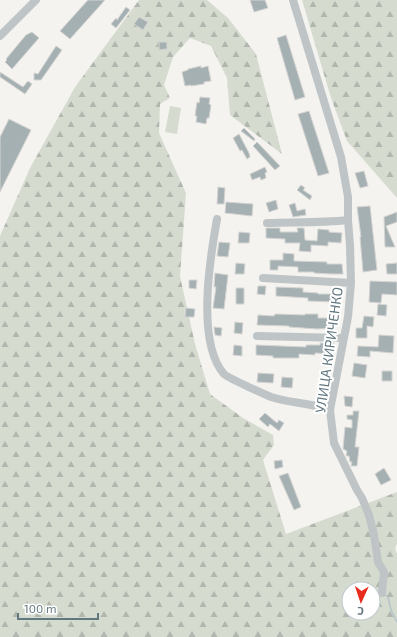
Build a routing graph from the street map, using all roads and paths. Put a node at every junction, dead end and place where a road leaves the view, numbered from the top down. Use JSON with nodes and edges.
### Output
{"nodes":[{"id":1,"x":36,"y":0,"type":"edge"},
{"id":2,"x":293,"y":0,"type":"edge"},
{"id":3,"x":0,"y":36,"type":"edge"},
{"id":4,"x":217,"y":219,"type":"dead end"},
{"id":5,"x":348,"y":220,"type":"junction"},
{"id":6,"x":267,"y":223,"type":"dead end"},
{"id":7,"x":263,"y":278,"type":"dead end"},
{"id":8,"x":351,"y":283,"type":"junction"},
{"id":9,"x":257,"y":336,"type":"dead end"},
{"id":10,"x":343,"y":338,"type":"junction"},
{"id":11,"x":330,"y":410,"type":"junction"},
{"id":12,"x":382,"y":593,"type":"dead end"}],
"edges":[{"from":1,"to":3,"type":"street"},
{"from":2,"to":5,"type":"street","name":"УЛИЦА КИРИЧЕНКО"},
{"from":4,"to":11,"type":"street"},
{"from":5,"to":6,"type":"street"},
{"from":5,"to":8,"type":"street","name":"УЛИЦА КИРИЧЕНКО"},
{"from":7,"to":8,"type":"street"},
{"from":8,"to":10,"type":"street","name":"УЛИЦА КИРИЧЕНКО"},
{"from":9,"to":10,"type":"street"},
{"from":10,"to":11,"type":"street","name":"УЛИЦА КИРИЧЕНКО"},
{"from":11,"to":12,"type":"street","name":"УЛИЦА КИРИЧЕНКО"}]}
